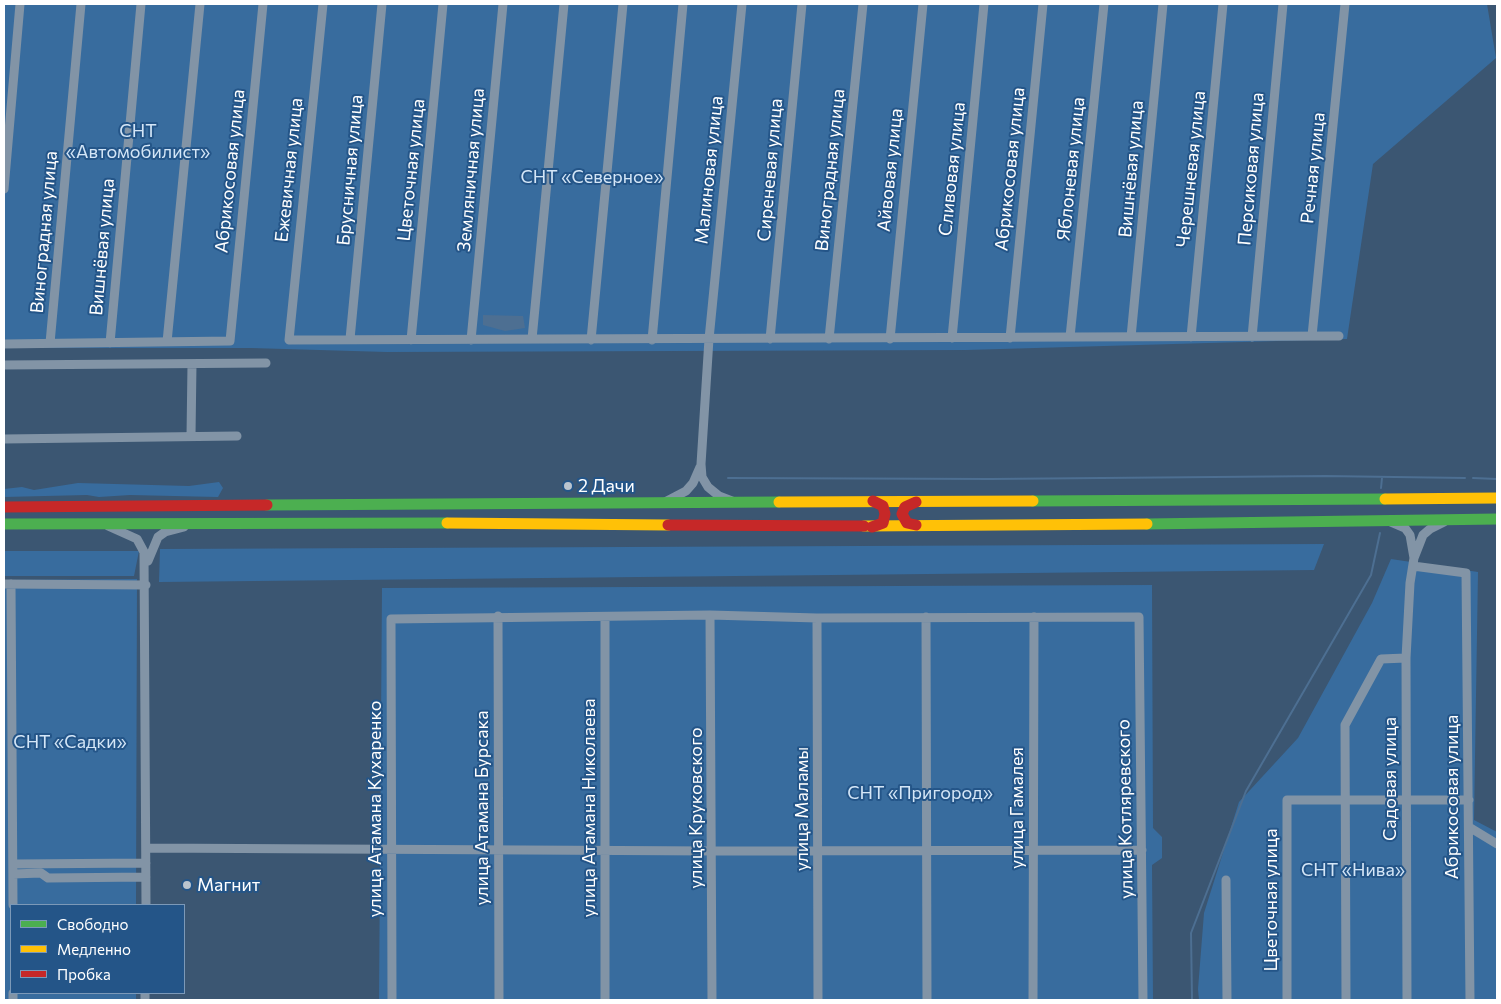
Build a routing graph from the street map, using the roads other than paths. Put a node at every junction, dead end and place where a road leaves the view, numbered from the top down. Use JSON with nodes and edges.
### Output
{"nodes":[{"id":1,"x":20,"y":4,"type":"edge"},
{"id":2,"x":81,"y":4,"type":"edge"},
{"id":3,"x":141,"y":4,"type":"edge"},
{"id":4,"x":200,"y":4,"type":"edge"},
{"id":5,"x":263,"y":4,"type":"edge"},
{"id":6,"x":322,"y":4,"type":"edge"},
{"id":7,"x":382,"y":4,"type":"edge"},
{"id":8,"x":443,"y":4,"type":"edge"},
{"id":9,"x":503,"y":4,"type":"edge"},
{"id":10,"x":564,"y":4,"type":"edge"},
{"id":11,"x":623,"y":4,"type":"edge"},
{"id":12,"x":683,"y":4,"type":"edge"},
{"id":13,"x":742,"y":4,"type":"edge"},
{"id":14,"x":802,"y":4,"type":"edge"},
{"id":15,"x":862,"y":4,"type":"edge"},
{"id":16,"x":923,"y":4,"type":"edge"},
{"id":17,"x":984,"y":4,"type":"edge"},
{"id":18,"x":1043,"y":4,"type":"edge"},
{"id":19,"x":1104,"y":4,"type":"edge"},
{"id":20,"x":1163,"y":4,"type":"edge"},
{"id":21,"x":1223,"y":4,"type":"edge"},
{"id":22,"x":1283,"y":4,"type":"edge"},
{"id":23,"x":1345,"y":4,"type":"edge"},
{"id":24,"x":4,"y":189,"type":"edge"},
{"id":25,"x":1312,"y":336,"type":"junction"},
{"id":26,"x":1338,"y":336,"type":"dead end"},
{"id":27,"x":1070,"y":337,"type":"junction"},
{"id":28,"x":1131,"y":337,"type":"junction"},
{"id":29,"x":1191,"y":337,"type":"junction"},
{"id":30,"x":1252,"y":337,"type":"junction"},
{"id":31,"x":952,"y":338,"type":"junction"},
{"id":32,"x":1010,"y":338,"type":"junction"},
{"id":33,"x":532,"y":339,"type":"junction"},
{"id":34,"x":709,"y":339,"type":"junction"},
{"id":35,"x":770,"y":339,"type":"junction"},
{"id":36,"x":829,"y":339,"type":"junction"},
{"id":37,"x":890,"y":339,"type":"junction"},
{"id":38,"x":350,"y":340,"type":"junction"},
{"id":39,"x":411,"y":340,"type":"junction"},
{"id":40,"x":471,"y":340,"type":"junction"},
{"id":41,"x":591,"y":340,"type":"junction"},
{"id":42,"x":652,"y":340,"type":"junction"},
{"id":43,"x":167,"y":342,"type":"junction"},
{"id":44,"x":50,"y":343,"type":"junction"},
{"id":45,"x":110,"y":343,"type":"junction"},
{"id":46,"x":4,"y":344,"type":"edge"},
{"id":47,"x":266,"y":363,"type":"dead end"},
{"id":48,"x":192,"y":364,"type":"junction"},
{"id":49,"x":4,"y":365,"type":"edge"},
{"id":50,"x":191,"y":436,"type":"junction"},
{"id":51,"x":237,"y":436,"type":"dead end"},
{"id":52,"x":4,"y":439,"type":"edge"},
{"id":53,"x":701,"y":464,"type":"junction"},
{"id":54,"x":1497,"y":498,"type":"edge"},
{"id":55,"x":873,"y":501,"type":"junction"},
{"id":56,"x":921,"y":501,"type":"junction"},
{"id":57,"x":664,"y":502,"type":"junction"},
{"id":58,"x":735,"y":502,"type":"junction"},
{"id":59,"x":4,"y":507,"type":"edge"},
{"id":60,"x":1460,"y":518,"type":"junction"},
{"id":61,"x":1374,"y":519,"type":"junction"},
{"id":62,"x":1497,"y":519,"type":"edge"},
{"id":63,"x":97,"y":523,"type":"junction"},
{"id":64,"x":202,"y":523,"type":"junction"},
{"id":65,"x":4,"y":524,"type":"edge"},
{"id":66,"x":872,"y":527,"type":"junction"},
{"id":67,"x":922,"y":527,"type":"junction"},
{"id":68,"x":1414,"y":562,"type":"junction"},
{"id":69,"x":145,"y":571,"type":"junction"},
{"id":70,"x":7,"y":584,"type":"edge"},
{"id":71,"x":146,"y":585,"type":"junction"},
{"id":72,"x":710,"y":615,"type":"junction"},
{"id":73,"x":498,"y":616,"type":"junction"},
{"id":74,"x":926,"y":616,"type":"junction"},
{"id":75,"x":605,"y":617,"type":"junction"},
{"id":76,"x":1034,"y":617,"type":"junction"},
{"id":77,"x":818,"y":618,"type":"junction"},
{"id":78,"x":1406,"y":658,"type":"junction"},
{"id":79,"x":1345,"y":799,"type":"junction"},
{"id":80,"x":1407,"y":800,"type":"junction"},
{"id":81,"x":1469,"y":800,"type":"junction"},
{"id":82,"x":1469,"y":827,"type":"junction"},
{"id":83,"x":1497,"y":844,"type":"edge"},
{"id":84,"x":146,"y":848,"type":"junction"},
{"id":85,"x":392,"y":849,"type":"junction"},
{"id":86,"x":498,"y":850,"type":"junction"},
{"id":87,"x":604,"y":850,"type":"junction"},
{"id":88,"x":818,"y":850,"type":"junction"},
{"id":89,"x":927,"y":850,"type":"junction"},
{"id":90,"x":1142,"y":850,"type":"junction"},
{"id":91,"x":713,"y":851,"type":"junction"},
{"id":92,"x":1034,"y":851,"type":"junction"},
{"id":93,"x":146,"y":863,"type":"junction"},
{"id":94,"x":4,"y":868,"type":"edge"},
{"id":95,"x":14,"y":869,"type":"junction"},
{"id":96,"x":146,"y":877,"type":"junction"},
{"id":97,"x":1226,"y":880,"type":"dead end"},
{"id":98,"x":13,"y":904,"type":"edge"},
{"id":99,"x":146,"y":904,"type":"edge"},
{"id":100,"x":392,"y":1000,"type":"edge"},
{"id":101,"x":499,"y":1000,"type":"edge"},
{"id":102,"x":605,"y":1000,"type":"edge"},
{"id":103,"x":712,"y":1000,"type":"edge"},
{"id":104,"x":818,"y":1000,"type":"edge"},
{"id":105,"x":927,"y":1000,"type":"edge"},
{"id":106,"x":1033,"y":1000,"type":"edge"},
{"id":107,"x":1143,"y":1000,"type":"edge"},
{"id":108,"x":1228,"y":1000,"type":"edge"},
{"id":109,"x":1287,"y":1000,"type":"edge"},
{"id":110,"x":1346,"y":1000,"type":"edge"},
{"id":111,"x":1407,"y":1000,"type":"edge"},
{"id":112,"x":1470,"y":1000,"type":"edge"}],
"edges":[{"from":1,"to":24,"type":"street"},
{"from":2,"to":44,"type":"street","name":"Виноградная улица"},
{"from":3,"to":45,"type":"street","name":"Вишнёвая улица"},
{"from":4,"to":43,"type":"street"},
{"from":5,"to":43,"type":"street","name":"Абрикосовая улица"},
{"from":6,"to":38,"type":"street","name":"Ежевичная улица"},
{"from":7,"to":38,"type":"street","name":"Брусничная улица"},
{"from":8,"to":39,"type":"street","name":"Цветочная улица"},
{"from":9,"to":40,"type":"street","name":"Земляничная улица"},
{"from":10,"to":33,"type":"street"},
{"from":11,"to":41,"type":"street"},
{"from":12,"to":42,"type":"street"},
{"from":13,"to":34,"type":"street","name":"Малиновая улица"},
{"from":14,"to":35,"type":"street","name":"Сиреневая улица"},
{"from":15,"to":36,"type":"street","name":"Виноградная улица"},
{"from":16,"to":37,"type":"street","name":"Айвовая улица"},
{"from":17,"to":31,"type":"street","name":"Сливовая улица"},
{"from":18,"to":32,"type":"street","name":"Абрикосовая улица"},
{"from":19,"to":27,"type":"street","name":"Яблоневая улица"},
{"from":20,"to":28,"type":"street","name":"Вишнёвая улица"},
{"from":21,"to":29,"type":"street","name":"Черешневая улица"},
{"from":22,"to":30,"type":"street","name":"Персиковая улица"},
{"from":23,"to":25,"type":"street","name":"Речная улица"},
{"from":25,"to":26,"type":"street"},
{"from":25,"to":30,"type":"street"},
{"from":27,"to":28,"type":"street"},
{"from":27,"to":32,"type":"street"},
{"from":28,"to":29,"type":"street"},
{"from":29,"to":30,"type":"street"},
{"from":31,"to":32,"type":"street"},
{"from":31,"to":37,"type":"street"},
{"from":33,"to":40,"type":"street"},
{"from":33,"to":41,"type":"street"},
{"from":34,"to":35,"type":"street"},
{"from":34,"to":42,"type":"street"},
{"from":34,"to":53,"type":"street","name":"Малиновая улица"},
{"from":35,"to":36,"type":"street"},
{"from":36,"to":37,"type":"street"},
{"from":38,"to":39,"type":"street"},
{"from":39,"to":40,"type":"street"},
{"from":41,"to":42,"type":"street"},
{"from":43,"to":45,"type":"street"},
{"from":44,"to":45,"type":"street"},
{"from":44,"to":46,"type":"street"},
{"from":47,"to":48,"type":"street"},
{"from":48,"to":49,"type":"street"},
{"from":48,"to":50,"type":"street"},
{"from":50,"to":51,"type":"street"},
{"from":50,"to":52,"type":"street"},
{"from":53,"to":57,"type":"street"},
{"from":53,"to":58,"type":"street"},
{"from":54,"to":56,"type":"main road"},
{"from":55,"to":56,"type":"main road"},
{"from":55,"to":58,"type":"main road"},
{"from":55,"to":66,"type":"main road"},
{"from":56,"to":67,"type":"main road"},
{"from":57,"to":58,"type":"main road"},
{"from":57,"to":59,"type":"main road"},
{"from":60,"to":61,"type":"main road"},
{"from":60,"to":62,"type":"main road"},
{"from":60,"to":68,"type":"street"},
{"from":61,"to":67,"type":"main road"},
{"from":61,"to":68,"type":"street"},
{"from":63,"to":64,"type":"main road"},
{"from":63,"to":65,"type":"main road"},
{"from":63,"to":69,"type":"street"},
{"from":64,"to":66,"type":"main road"},
{"from":64,"to":69,"type":"street"},
{"from":66,"to":67,"type":"main road"},
{"from":68,"to":78,"type":"street","name":"Садовая улица"},
{"from":68,"to":81,"type":"street","name":"Абрикосовая улица"},
{"from":69,"to":71,"type":"street"},
{"from":70,"to":71,"type":"street"},
{"from":70,"to":95,"type":"street"},
{"from":71,"to":84,"type":"street"},
{"from":72,"to":75,"type":"street"},
{"from":72,"to":77,"type":"street"},
{"from":72,"to":91,"type":"street","name":"улица Круковского"},
{"from":73,"to":75,"type":"street"},
{"from":73,"to":85,"type":"street","name":"улица Атамана Кухаренко"},
{"from":73,"to":86,"type":"street","name":"улица Атамана Бурсака"},
{"from":74,"to":76,"type":"street"},
{"from":74,"to":77,"type":"street"},
{"from":74,"to":89,"type":"street"},
{"from":75,"to":87,"type":"street","name":"улица Атамана Николаева"},
{"from":76,"to":90,"type":"street","name":"улица Котляревского"},
{"from":76,"to":92,"type":"street","name":"улица Гамалея"},
{"from":77,"to":88,"type":"street","name":"улица Маламы"},
{"from":78,"to":79,"type":"street"},
{"from":78,"to":80,"type":"street","name":"Садовая улица"},
{"from":79,"to":80,"type":"street"},
{"from":79,"to":109,"type":"street","name":"Цветочная улица"},
{"from":79,"to":110,"type":"street"},
{"from":80,"to":81,"type":"street"},
{"from":80,"to":111,"type":"street","name":"Садовая улица"},
{"from":81,"to":82,"type":"street","name":"Абрикосовая улица"},
{"from":82,"to":83,"type":"street"},
{"from":82,"to":112,"type":"street","name":"Абрикосовая улица"},
{"from":84,"to":85,"type":"street"},
{"from":84,"to":93,"type":"street"},
{"from":85,"to":86,"type":"street"},
{"from":85,"to":100,"type":"street","name":"улица Атамана Кухаренко"},
{"from":86,"to":87,"type":"street"},
{"from":86,"to":101,"type":"street","name":"улица Атамана Бурсака"},
{"from":87,"to":91,"type":"street"},
{"from":87,"to":102,"type":"street","name":"улица Атамана Николаева"},
{"from":88,"to":89,"type":"street"},
{"from":88,"to":91,"type":"street"},
{"from":88,"to":104,"type":"street","name":"улица Маламы"},
{"from":89,"to":92,"type":"street"},
{"from":89,"to":105,"type":"street"},
{"from":90,"to":92,"type":"street"},
{"from":90,"to":107,"type":"street","name":"улица Котляревского"},
{"from":91,"to":103,"type":"street","name":"улица Круковского"},
{"from":92,"to":106,"type":"street","name":"улица Гамалея"},
{"from":93,"to":95,"type":"street"},
{"from":93,"to":96,"type":"street"},
{"from":94,"to":95,"type":"street"},
{"from":95,"to":96,"type":"street"},
{"from":95,"to":98,"type":"street"},
{"from":96,"to":99,"type":"street"},
{"from":97,"to":108,"type":"street"}]}
